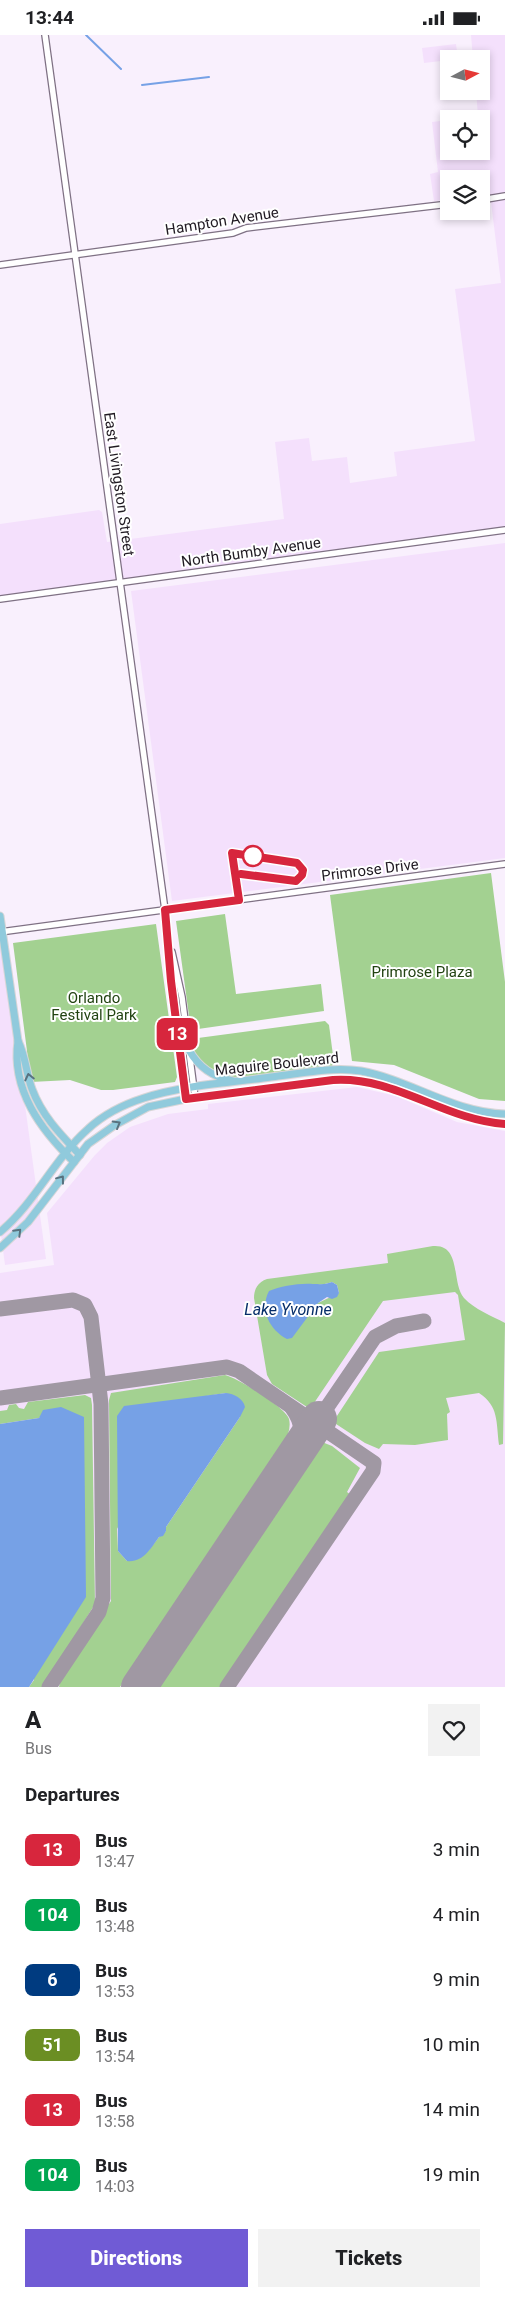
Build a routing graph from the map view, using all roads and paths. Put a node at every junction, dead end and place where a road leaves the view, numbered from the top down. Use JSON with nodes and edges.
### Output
{"nodes":[{"id":1,"x":45,"y":35,"type":"edge"},
{"id":2,"x":505,"y":196,"type":"edge"},
{"id":3,"x":490,"y":198,"type":"edge"},
{"id":4,"x":440,"y":205,"type":"edge"},
{"id":5,"x":75,"y":254,"type":"junction"},
{"id":6,"x":0,"y":265,"type":"edge"},
{"id":7,"x":505,"y":530,"type":"edge"},
{"id":8,"x":120,"y":582,"type":"junction"},
{"id":9,"x":0,"y":599,"type":"edge"},
{"id":10,"x":505,"y":865,"type":"edge"},
{"id":11,"x":165,"y":910,"type":"junction"},
{"id":12,"x":0,"y":916,"type":"edge"},
{"id":13,"x":1,"y":932,"type":"edge"},
{"id":14,"x":168,"y":935,"type":"junction"},
{"id":15,"x":18,"y":1041,"type":"junction"},
{"id":16,"x":189,"y":1050,"type":"junction"},
{"id":17,"x":238,"y":1081,"type":"junction"},
{"id":18,"x":194,"y":1088,"type":"junction"},
{"id":19,"x":185,"y":1089,"type":"junction"},
{"id":20,"x":195,"y":1097,"type":"junction"},
{"id":21,"x":186,"y":1099,"type":"junction"},
{"id":22,"x":505,"y":1114,"type":"edge"},
{"id":23,"x":505,"y":1124,"type":"edge"},
{"id":24,"x":71,"y":1145,"type":"junction"},
{"id":25,"x":65,"y":1153,"type":"junction"},
{"id":26,"x":80,"y":1155,"type":"junction"},
{"id":27,"x":74,"y":1162,"type":"junction"},
{"id":28,"x":0,"y":1232,"type":"edge"},
{"id":29,"x":0,"y":1248,"type":"edge"}],
"edges":[{"from":1,"to":5,"type":"street","name":"East Livingston Street"},
{"from":2,"to":3,"type":"street"},
{"from":4,"to":5,"type":"street","name":"Hampton Avenue"},
{"from":5,"to":6,"type":"street","name":"Hampton Avenue"},
{"from":5,"to":8,"type":"street","name":"East Livingston Street"},
{"from":7,"to":8,"type":"street","name":"North Bumby Avenue"},
{"from":8,"to":9,"type":"street","name":"North Bumby Avenue"},
{"from":8,"to":11,"type":"street","name":"East Livingston Street"},
{"from":10,"to":11,"type":"street","name":"Primrose Drive"},
{"from":11,"to":13,"type":"street","name":"Primrose Drive"},
{"from":11,"to":14,"type":"street","name":"East Livingston Street"},
{"from":12,"to":13,"type":"main road"},
{"from":13,"to":15,"type":"main road"},
{"from":14,"to":16,"type":"street","name":"East Livingston Street"},
{"from":14,"to":19,"type":"street","name":"East Livingston Street"},
{"from":24,"to":15,"type":"main road","one_way":true},
{"from":15,"to":25,"type":"main road"},
{"from":16,"to":17,"type":"main road"},
{"from":16,"to":18,"type":"street"},
{"from":17,"to":18,"type":"main road","name":"Maguire Boulevard"},
{"from":17,"to":22,"type":"main road","name":"Maguire Boulevard"},
{"from":18,"to":19,"type":"main road","name":"Maguire Boulevard"},
{"from":18,"to":20,"type":"street"},
{"from":19,"to":21,"type":"street","name":"East Livingston Street"},
{"from":19,"to":24,"type":"main road","name":"Maguire Boulevard"},
{"from":20,"to":21,"type":"main road","name":"Maguire Boulevard"},
{"from":20,"to":23,"type":"main road","name":"Maguire Boulevard"},
{"from":26,"to":21,"type":"main road","name":"Maguire Boulevard","one_way":true},
{"from":24,"to":25,"type":"main road","name":"Maguire Boulevard"},
{"from":24,"to":26,"type":"main road"},
{"from":25,"to":27,"type":"main road"},
{"from":25,"to":28,"type":"main road","name":"Maguire Boulevard"},
{"from":26,"to":27,"type":"main road","name":"Maguire Boulevard"},
{"from":29,"to":27,"type":"main road","name":"Maguire Boulevard","one_way":true}]}
